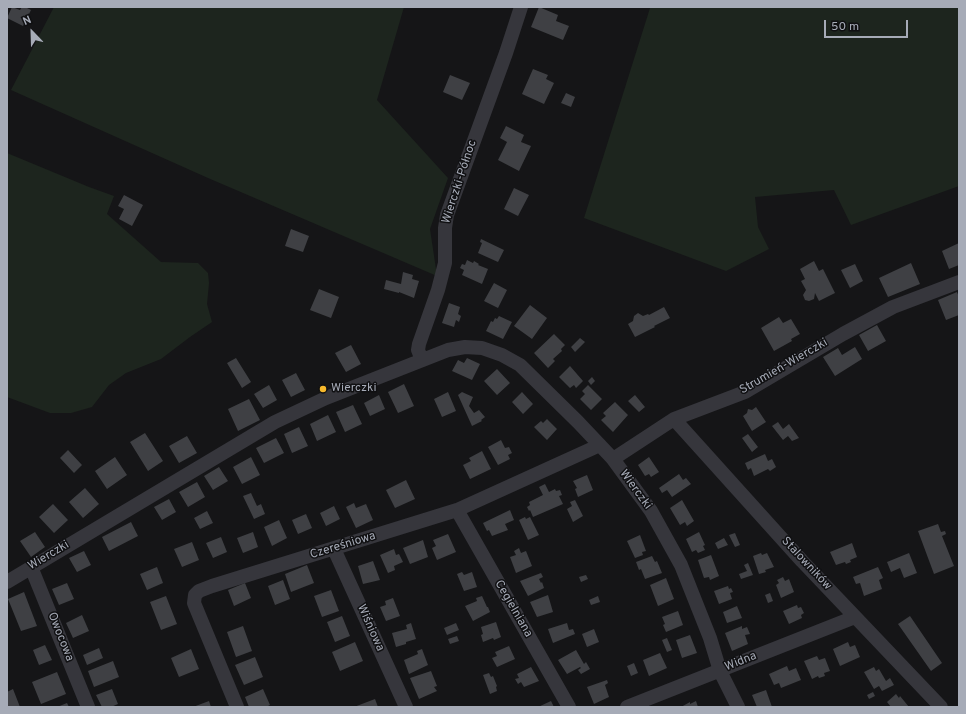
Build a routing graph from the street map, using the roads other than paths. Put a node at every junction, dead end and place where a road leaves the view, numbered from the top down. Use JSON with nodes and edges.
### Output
{"nodes":[{"id":1,"x":521,"y":7,"type":"edge"},
{"id":2,"x":959,"y":282,"type":"edge"},
{"id":3,"x":422,"y":360,"type":"junction"},
{"id":4,"x":674,"y":419,"type":"junction"},
{"id":5,"x":600,"y":445,"type":"junction"},
{"id":6,"x":614,"y":459,"type":"junction"},
{"id":7,"x":457,"y":510,"type":"junction"},
{"id":8,"x":334,"y":549,"type":"junction"},
{"id":9,"x":31,"y":567,"type":"junction"},
{"id":10,"x":7,"y":582,"type":"edge"},
{"id":11,"x":855,"y":617,"type":"junction"},
{"id":12,"x":720,"y":671,"type":"junction"},
{"id":13,"x":88,"y":707,"type":"edge"},
{"id":14,"x":237,"y":707,"type":"edge"},
{"id":15,"x":406,"y":707,"type":"edge"},
{"id":16,"x":569,"y":707,"type":"edge"},
{"id":17,"x":626,"y":707,"type":"edge"},
{"id":18,"x":738,"y":707,"type":"edge"},
{"id":19,"x":941,"y":707,"type":"edge"}],
"edges":[{"from":1,"to":3,"type":"street","name":"Wierczki-Północ"},
{"from":2,"to":4,"type":"street","name":"Strumień-Wierczki"},
{"from":3,"to":5,"type":"street","name":"Wierczki"},
{"from":3,"to":9,"type":"street","name":"Wierczki"},
{"from":4,"to":6,"type":"street","name":"Strumień-Wierczki"},
{"from":4,"to":11,"type":"street","name":"Stalowników"},
{"from":5,"to":6,"type":"street","name":"Wierczki"},
{"from":5,"to":7,"type":"street","name":"Czereśniowa"},
{"from":6,"to":12,"type":"street","name":"Wierczki"},
{"from":7,"to":8,"type":"street","name":"Czereśniowa"},
{"from":7,"to":16,"type":"street","name":"Cegielniana"},
{"from":8,"to":14,"type":"street","name":"Czereśniowa"},
{"from":8,"to":15,"type":"street","name":"Wiśniowa"},
{"from":9,"to":10,"type":"street","name":"Wierczki"},
{"from":9,"to":13,"type":"street","name":"Owocowa"},
{"from":11,"to":12,"type":"street","name":"Widna"},
{"from":11,"to":19,"type":"street","name":"Stalowników"},
{"from":12,"to":17,"type":"street","name":"Widna"},
{"from":12,"to":18,"type":"street","name":"Wierczki"}]}
